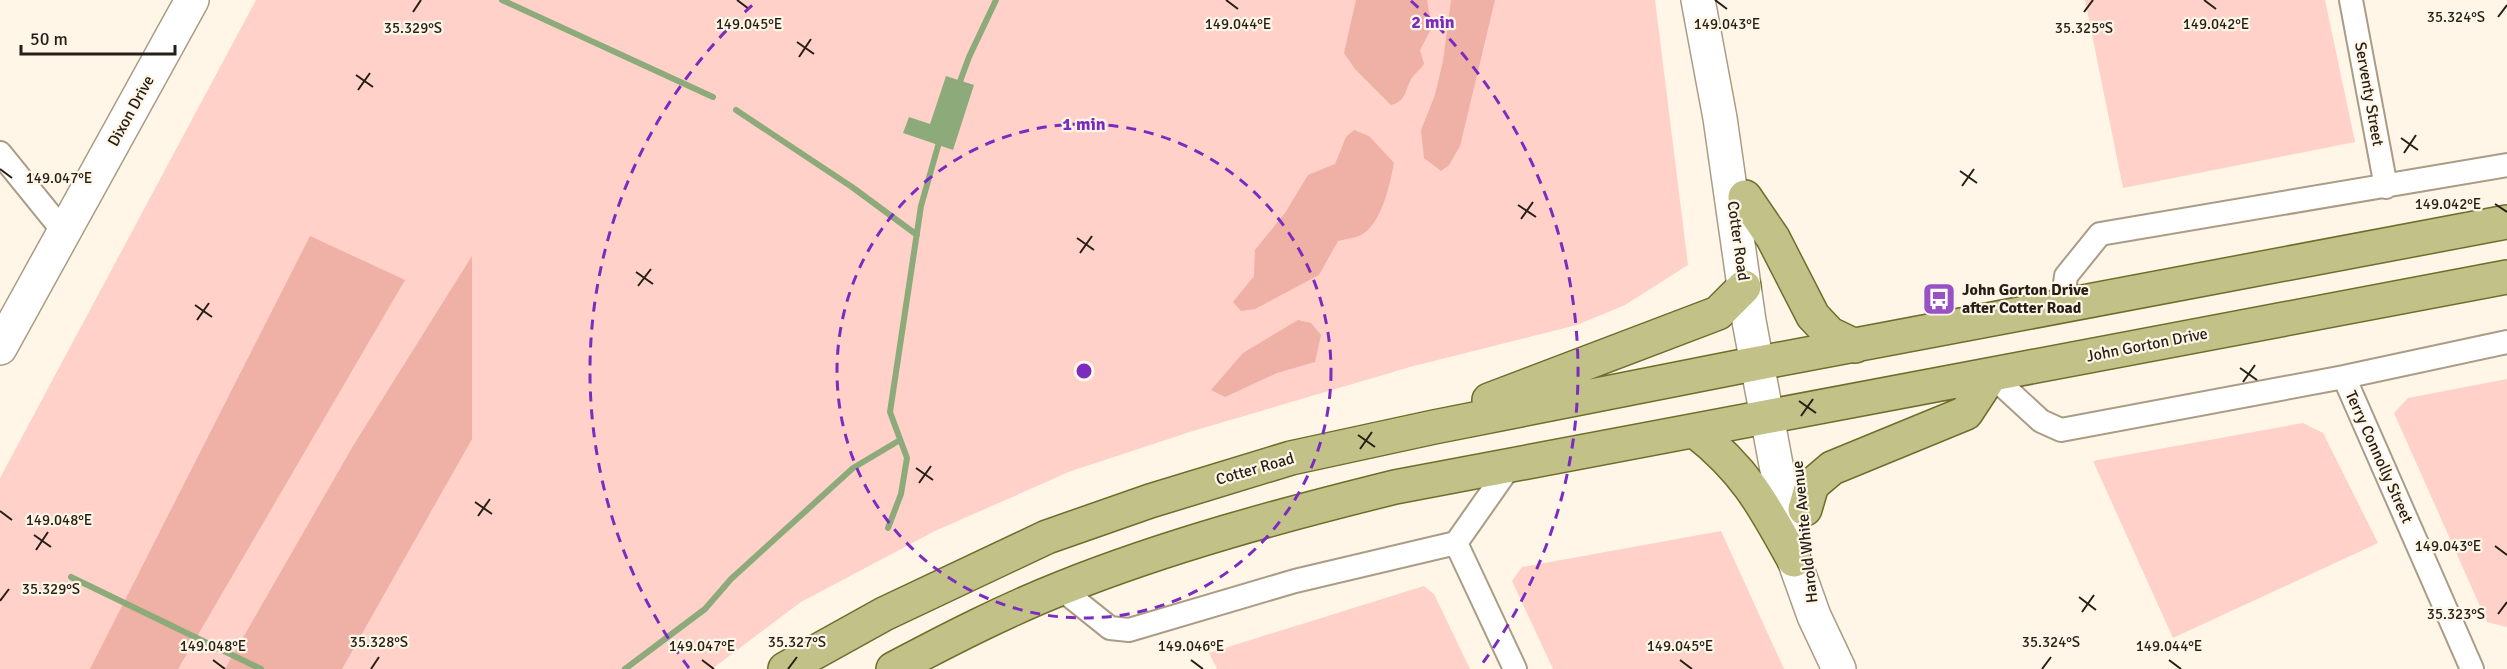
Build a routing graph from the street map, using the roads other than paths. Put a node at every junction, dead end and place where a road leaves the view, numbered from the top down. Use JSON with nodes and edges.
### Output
{"nodes":[{"id":1,"x":192,"y":0,"type":"edge"},
{"id":2,"x":1698,"y":0,"type":"edge"},
{"id":3,"x":2351,"y":0,"type":"edge"},
{"id":4,"x":1720,"y":118,"type":"junction"},
{"id":5,"x":0,"y":153,"type":"edge"},
{"id":6,"x":2507,"y":165,"type":"edge"},
{"id":7,"x":2386,"y":187,"type":"junction"},
{"id":8,"x":1745,"y":197,"type":"junction"},
{"id":9,"x":2507,"y":222,"type":"edge"},
{"id":10,"x":64,"y":232,"type":"junction"},
{"id":11,"x":2507,"y":277,"type":"edge"},
{"id":12,"x":1744,"y":287,"type":"junction"},
{"id":13,"x":2062,"y":307,"type":"junction"},
{"id":14,"x":2507,"y":342,"type":"edge"},
{"id":15,"x":1855,"y":346,"type":"junction"},
{"id":16,"x":0,"y":348,"type":"edge"},
{"id":17,"x":1767,"y":362,"type":"junction"},
{"id":18,"x":1991,"y":375,"type":"junction"},
{"id":19,"x":2344,"y":377,"type":"junction"},
{"id":20,"x":1777,"y":416,"type":"junction"},
{"id":21,"x":1695,"y":430,"type":"junction"},
{"id":22,"x":1510,"y":466,"type":"junction"},
{"id":23,"x":1805,"y":509,"type":"junction"},
{"id":24,"x":1082,"y":523,"type":"junction"},
{"id":25,"x":1456,"y":543,"type":"junction"},
{"id":26,"x":1794,"y":560,"type":"junction"},
{"id":27,"x":1060,"y":588,"type":"junction"},
{"id":28,"x":1814,"y":616,"type":"junction"},
{"id":29,"x":927,"y":661,"type":"edge"},
{"id":30,"x":785,"y":669,"type":"edge"},
{"id":31,"x":893,"y":669,"type":"edge"},
{"id":32,"x":1515,"y":669,"type":"edge"},
{"id":33,"x":1839,"y":669,"type":"edge"},
{"id":34,"x":2472,"y":669,"type":"edge"}],
"edges":[{"from":1,"to":10,"type":"main road","name":"Dixon Drive"},
{"from":2,"to":4,"type":"main road","name":"Cotter Road"},
{"from":3,"to":7,"type":"street","name":"Serventy Street"},
{"from":4,"to":8,"type":"main road","name":"Cotter Road"},
{"from":4,"to":12,"type":"main road","name":"Cotter Road"},
{"from":5,"to":10,"type":"street"},
{"from":6,"to":7,"type":"street"},
{"from":7,"to":13,"type":"street"},
{"from":8,"to":15,"type":"main road"},
{"from":8,"to":17,"type":"main road","name":"Cotter Road"},
{"from":9,"to":13,"type":"main road"},
{"from":10,"to":16,"type":"main road","name":"Dixon Drive"},
{"from":11,"to":18,"type":"main road","name":"John Gorton Drive"},
{"from":12,"to":17,"type":"main road","name":"Cotter Road"},
{"from":12,"to":24,"type":"main road"},
{"from":13,"to":15,"type":"main road"},
{"from":14,"to":19,"type":"street"},
{"from":15,"to":17,"type":"main road"},
{"from":17,"to":20,"type":"main road","name":"Cotter Road"},
{"from":17,"to":24,"type":"main road","name":"Cotter Road"},
{"from":18,"to":19,"type":"street"},
{"from":18,"to":20,"type":"main road","name":"John Gorton Drive"},
{"from":18,"to":23,"type":"main road"},
{"from":19,"to":34,"type":"street","name":"Terry Connolly Street"},
{"from":20,"to":21,"type":"main road"},
{"from":20,"to":23,"type":"main road","name":"Harold White Avenue"},
{"from":20,"to":26,"type":"main road","name":"Harold White Avenue"},
{"from":21,"to":22,"type":"main road"},
{"from":21,"to":26,"type":"main road"},
{"from":22,"to":25,"type":"street"},
{"from":22,"to":27,"type":"main road"},
{"from":23,"to":28,"type":"main road","name":"Harold White Avenue"},
{"from":24,"to":30,"type":"main road","name":"Cotter Road"},
{"from":25,"to":27,"type":"street"},
{"from":25,"to":32,"type":"street"},
{"from":26,"to":28,"type":"main road","name":"Harold White Avenue"},
{"from":27,"to":29,"type":"main road"},
{"from":28,"to":33,"type":"main road","name":"Harold White Avenue"},
{"from":29,"to":31,"type":"main road"}]}
